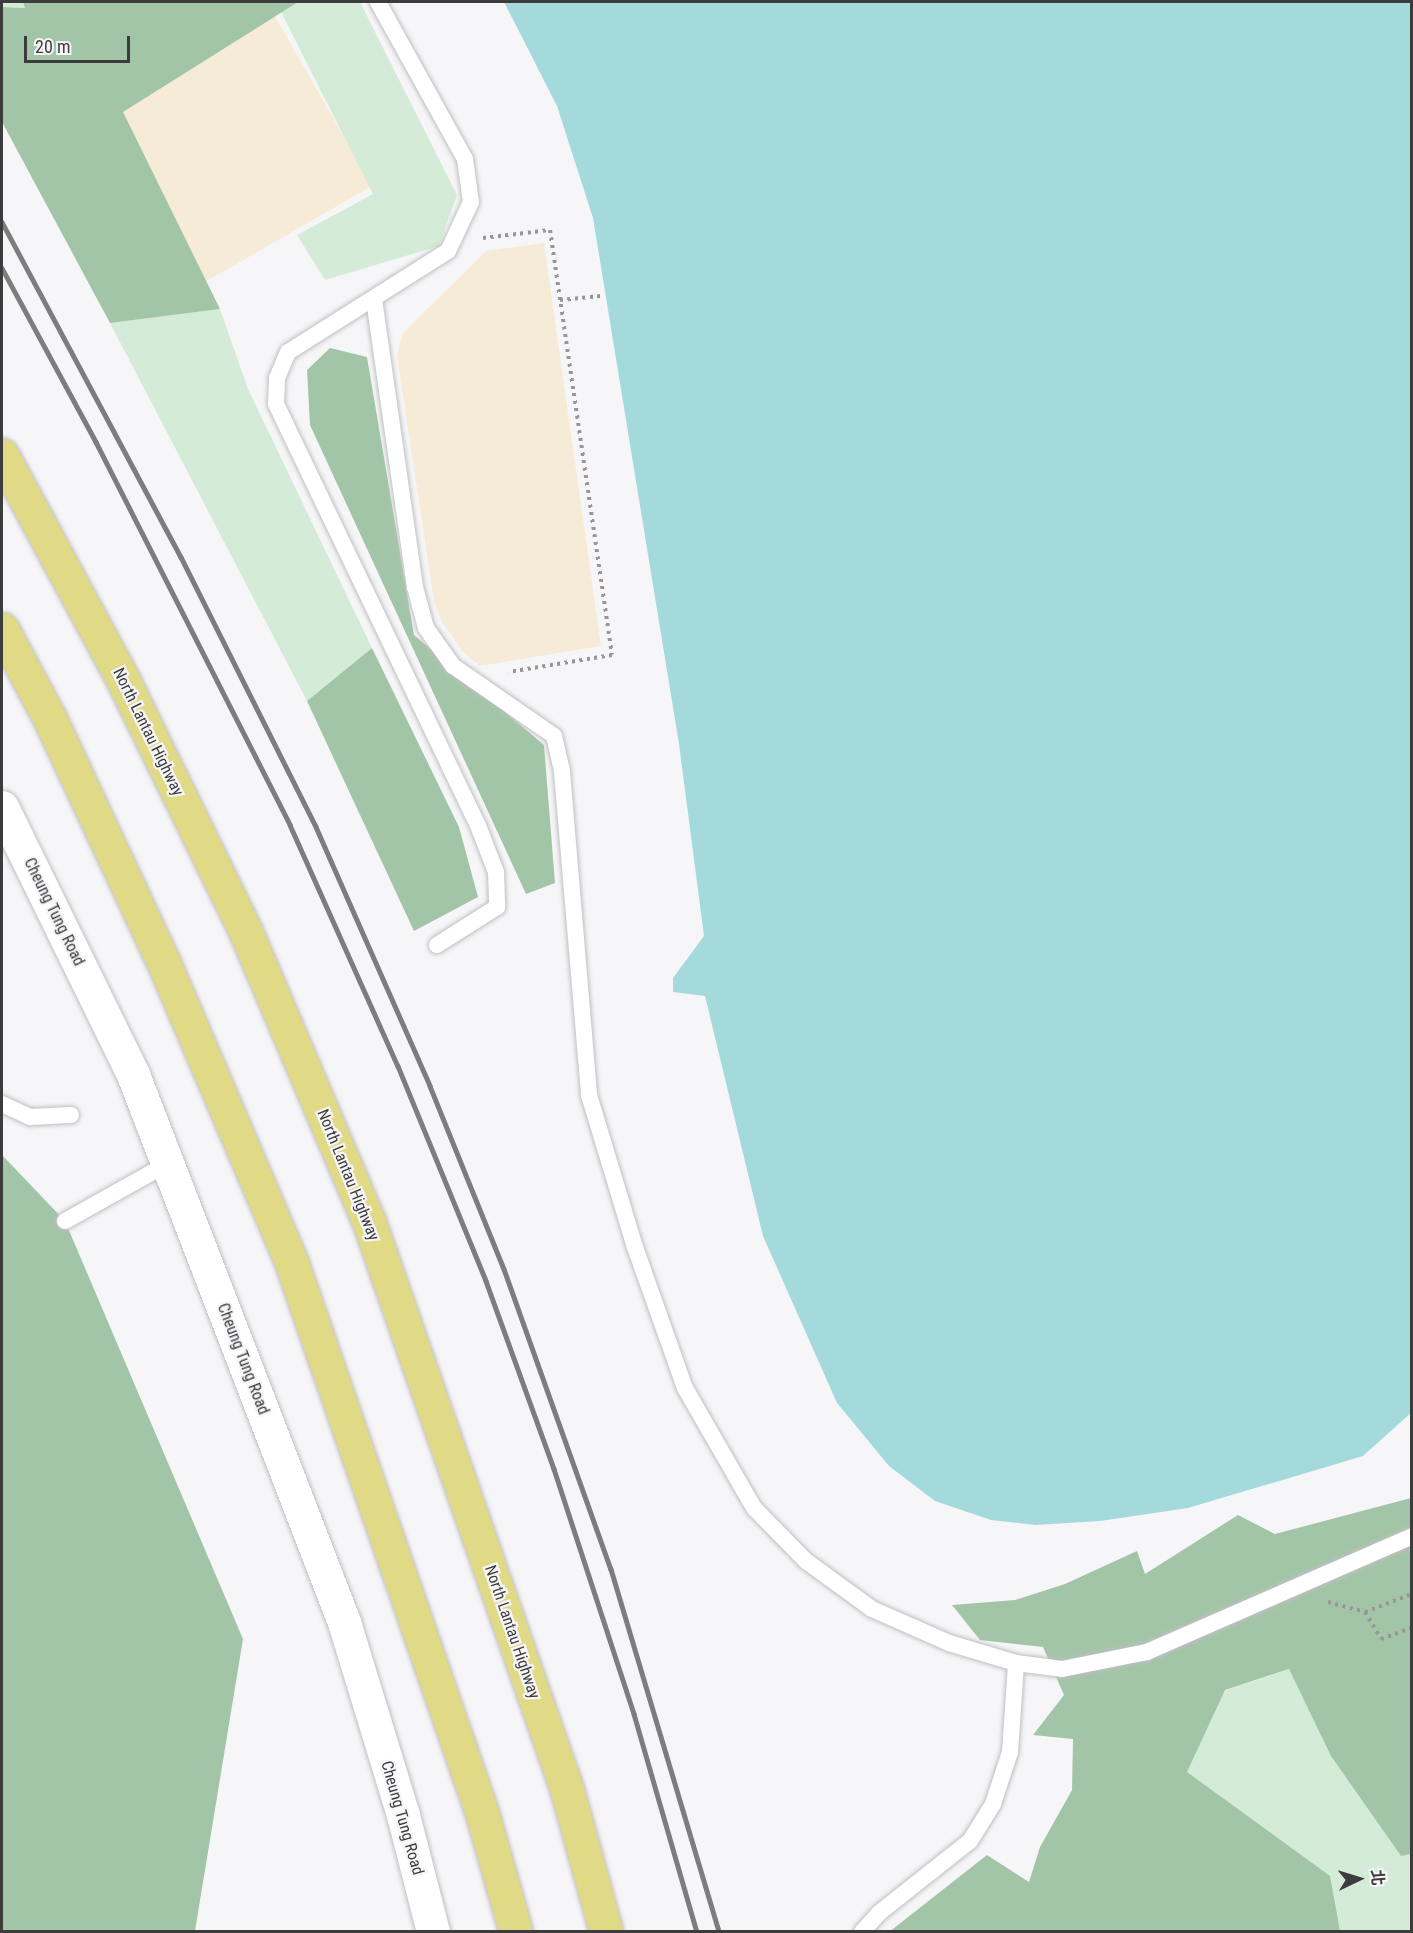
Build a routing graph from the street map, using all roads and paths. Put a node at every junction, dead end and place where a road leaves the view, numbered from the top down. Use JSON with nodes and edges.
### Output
{"nodes":[{"id":1,"x":378,"y":2,"type":"edge"},
{"id":2,"x":452,"y":242,"type":"junction"},
{"id":3,"x":600,"y":296,"type":"dead end"},
{"id":4,"x":374,"y":299,"type":"junction"},
{"id":5,"x":560,"y":300,"type":"junction"},
{"id":6,"x":2,"y":454,"type":"edge"},
{"id":7,"x":2,"y":629,"type":"edge"},
{"id":8,"x":470,"y":678,"type":"junction"},
{"id":9,"x":2,"y":807,"type":"edge"},
{"id":10,"x":437,"y":945,"type":"dead end"},
{"id":11,"x":2,"y":1104,"type":"edge"},
{"id":12,"x":71,"y":1115,"type":"dead end"},
{"id":13,"x":167,"y":1164,"type":"junction"},
{"id":14,"x":65,"y":1221,"type":"dead end"},
{"id":15,"x":1412,"y":1536,"type":"edge"},
{"id":16,"x":1284,"y":1591,"type":"junction"},
{"id":17,"x":1412,"y":1594,"type":"edge"},
{"id":18,"x":1365,"y":1612,"type":"junction"},
{"id":19,"x":1412,"y":1628,"type":"edge"},
{"id":20,"x":1016,"y":1663,"type":"junction"},
{"id":21,"x":433,"y":1932,"type":"edge"},
{"id":22,"x":516,"y":1932,"type":"edge"},
{"id":23,"x":606,"y":1932,"type":"edge"},
{"id":24,"x":862,"y":1932,"type":"edge"}],
"edges":[{"from":1,"to":2,"type":"lane"},
{"from":2,"to":4,"type":"lane"},
{"from":2,"to":5,"type":"path"},
{"from":3,"to":5,"type":"path"},
{"from":4,"to":8,"type":"lane"},
{"from":4,"to":10,"type":"lane"},
{"from":5,"to":8,"type":"path"},
{"from":6,"to":23,"type":"highway","name":"North Lantau Highway"},
{"from":7,"to":22,"type":"highway"},
{"from":8,"to":20,"type":"lane"},
{"from":9,"to":13,"type":"main road","name":"Cheung Tung Road"},
{"from":11,"to":12,"type":"lane"},
{"from":13,"to":14,"type":"lane"},
{"from":13,"to":21,"type":"main road","name":"Cheung Tung Road"},
{"from":15,"to":16,"type":"lane"},
{"from":16,"to":18,"type":"path"},
{"from":16,"to":20,"type":"lane"},
{"from":17,"to":18,"type":"path"},
{"from":18,"to":19,"type":"path"},
{"from":20,"to":24,"type":"lane"}]}
